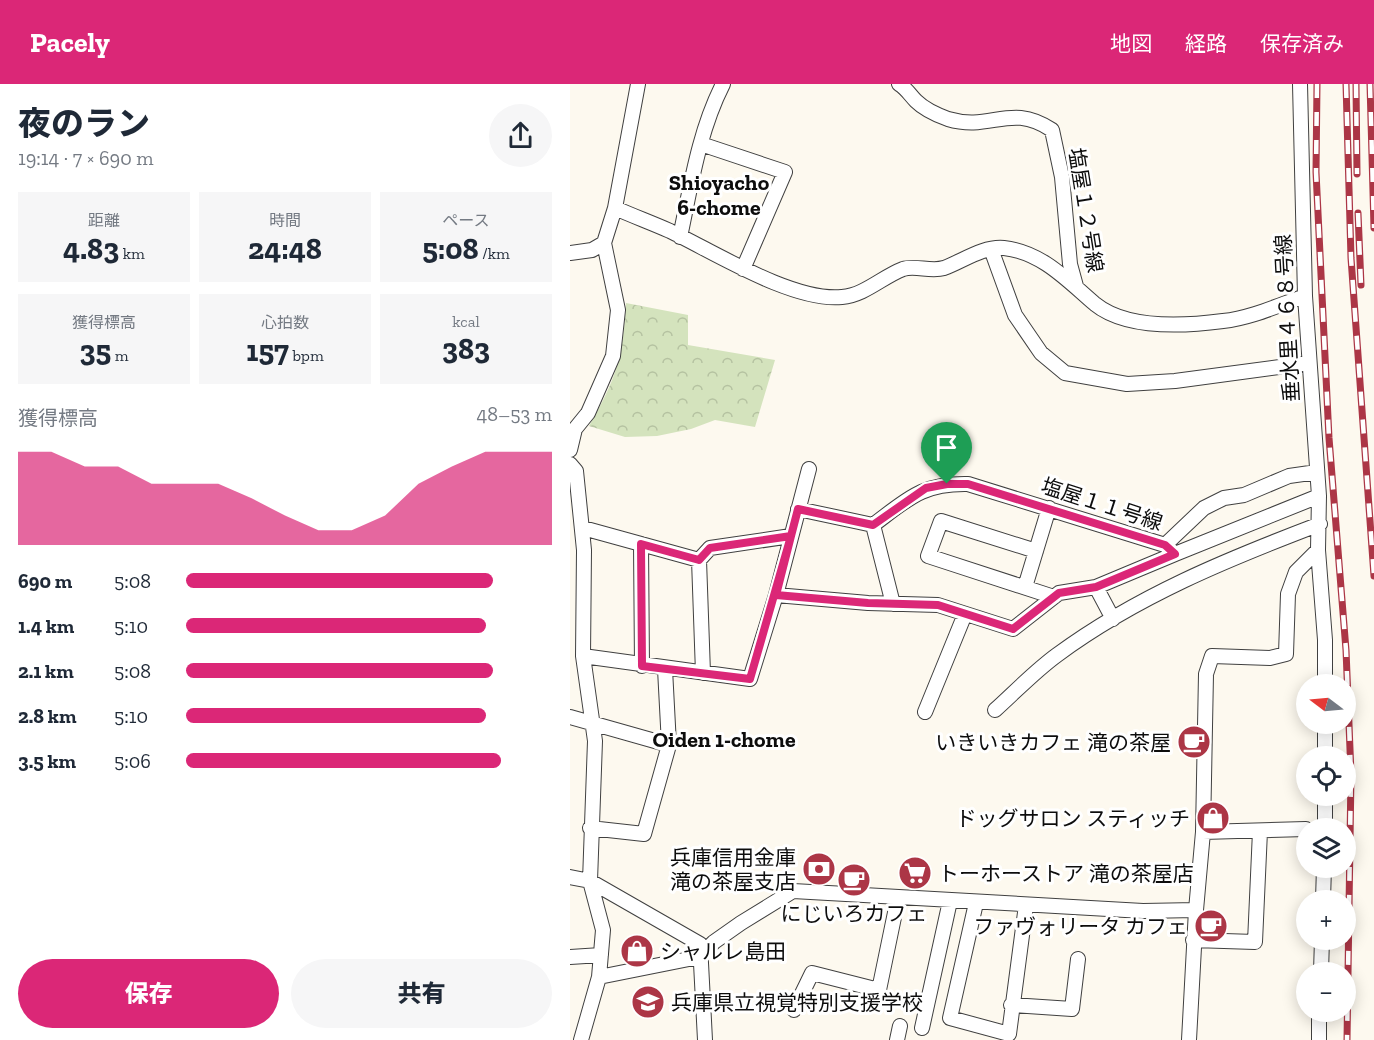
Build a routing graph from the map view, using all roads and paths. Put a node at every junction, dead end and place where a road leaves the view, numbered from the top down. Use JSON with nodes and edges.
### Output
{"nodes":[{"id":1,"x":638,"y":84,"type":"edge"},
{"id":2,"x":723,"y":84,"type":"edge"},
{"id":3,"x":899,"y":84,"type":"edge"},
{"id":4,"x":1300,"y":84,"type":"edge"},
{"id":5,"x":701,"y":144,"type":"junction"},
{"id":6,"x":615,"y":208,"type":"junction"},
{"id":7,"x":680,"y":237,"type":"junction"},
{"id":8,"x":604,"y":243,"type":"junction"},
{"id":9,"x":991,"y":249,"type":"junction"},
{"id":10,"x":570,"y":253,"type":"edge"},
{"id":11,"x":743,"y":268,"type":"junction"},
{"id":12,"x":1076,"y":286,"type":"junction"},
{"id":13,"x":1305,"y":296,"type":"junction"},
{"id":14,"x":1309,"y":363,"type":"junction"},
{"id":15,"x":570,"y":450,"type":"edge"},
{"id":16,"x":570,"y":464,"type":"edge"},
{"id":17,"x":809,"y":469,"type":"dead end"},
{"id":18,"x":1317,"y":472,"type":"junction"},
{"id":19,"x":1319,"y":496,"type":"junction"},
{"id":20,"x":1049,"y":508,"type":"junction"},
{"id":21,"x":798,"y":509,"type":"junction"},
{"id":22,"x":1320,"y":524,"type":"junction"},
{"id":23,"x":873,"y":525,"type":"junction"},
{"id":24,"x":583,"y":528,"type":"junction"},
{"id":25,"x":791,"y":536,"type":"junction"},
{"id":26,"x":641,"y":544,"type":"junction"},
{"id":27,"x":1170,"y":549,"type":"junction"},
{"id":28,"x":1318,"y":550,"type":"junction"},
{"id":29,"x":1036,"y":551,"type":"junction"},
{"id":30,"x":699,"y":560,"type":"junction"},
{"id":31,"x":1025,"y":587,"type":"junction"},
{"id":32,"x":1096,"y":587,"type":"junction"},
{"id":33,"x":776,"y":595,"type":"junction"},
{"id":34,"x":1054,"y":597,"type":"junction"},
{"id":35,"x":893,"y":604,"type":"junction"},
{"id":36,"x":965,"y":614,"type":"junction"},
{"id":37,"x":1113,"y":619,"type":"junction"},
{"id":38,"x":579,"y":650,"type":"edge"},
{"id":39,"x":642,"y":666,"type":"junction"},
{"id":40,"x":665,"y":669,"type":"junction"},
{"id":41,"x":703,"y":673,"type":"junction"},
{"id":42,"x":1325,"y":674,"type":"edge"},
{"id":43,"x":995,"y":710,"type":"dead end"},
{"id":44,"x":925,"y":712,"type":"dead end"},
{"id":45,"x":570,"y":717,"type":"edge"},
{"id":46,"x":591,"y":722,"type":"junction"},
{"id":47,"x":669,"y":745,"type":"junction"},
{"id":48,"x":590,"y":828,"type":"junction"},
{"id":49,"x":1296,"y":830,"type":"edge"},
{"id":50,"x":1260,"y":831,"type":"junction"},
{"id":51,"x":1203,"y":832,"type":"junction"},
{"id":52,"x":570,"y":878,"type":"edge"},
{"id":53,"x":590,"y":881,"type":"junction"},
{"id":54,"x":898,"y":898,"type":"junction"},
{"id":55,"x":950,"y":901,"type":"junction"},
{"id":56,"x":976,"y":903,"type":"junction"},
{"id":57,"x":1026,"y":905,"type":"junction"},
{"id":58,"x":1196,"y":910,"type":"junction"},
{"id":59,"x":1193,"y":940,"type":"junction"},
{"id":60,"x":601,"y":955,"type":"junction"},
{"id":61,"x":570,"y":957,"type":"edge"},
{"id":62,"x":699,"y":957,"type":"junction"},
{"id":63,"x":1078,"y":959,"type":"dead end"},
{"id":64,"x":599,"y":977,"type":"junction"},
{"id":65,"x":1011,"y":1005,"type":"junction"},
{"id":66,"x":794,"y":1010,"type":"dead end"},
{"id":67,"x":1319,"y":1022,"type":"edge"},
{"id":68,"x":922,"y":1028,"type":"dead end"},
{"id":69,"x":580,"y":1040,"type":"edge"},
{"id":70,"x":705,"y":1040,"type":"edge"},
{"id":71,"x":1189,"y":1040,"type":"edge"},
{"id":72,"x":1319,"y":1040,"type":"edge"}],
"edges":[{"from":1,"to":6,"type":"street"},
{"from":2,"to":5,"type":"street"},
{"from":3,"to":12,"type":"street","name":"塩屋１２号線"},
{"from":4,"to":13,"type":"street","name":"垂水里４６８号線"},
{"from":5,"to":7,"type":"street"},
{"from":5,"to":11,"type":"street"},
{"from":6,"to":7,"type":"street"},
{"from":6,"to":8,"type":"street"},
{"from":7,"to":11,"type":"street"},
{"from":8,"to":10,"type":"street"},
{"from":8,"to":15,"type":"street"},
{"from":9,"to":11,"type":"street"},
{"from":9,"to":12,"type":"street"},
{"from":9,"to":14,"type":"street"},
{"from":12,"to":13,"type":"street"},
{"from":13,"to":14,"type":"street","name":"垂水里４６８号線"},
{"from":14,"to":18,"type":"street","name":"垂水里４６８号線"},
{"from":16,"to":24,"type":"street"},
{"from":17,"to":21,"type":"street"},
{"from":18,"to":19,"type":"street","name":"垂水里４６８号線"},
{"from":18,"to":27,"type":"street"},
{"from":19,"to":22,"type":"street","name":"垂水里４６８号線"},
{"from":19,"to":27,"type":"street","name":"塩屋１１号線"},
{"from":20,"to":23,"type":"street","name":"塩屋１１号線"},
{"from":20,"to":27,"type":"street","name":"塩屋１１号線"},
{"from":20,"to":29,"type":"street"},
{"from":21,"to":23,"type":"street"},
{"from":21,"to":25,"type":"street"},
{"from":22,"to":28,"type":"street","name":"垂水里４６８号線"},
{"from":22,"to":37,"type":"street"},
{"from":23,"to":35,"type":"street"},
{"from":24,"to":26,"type":"street"},
{"from":24,"to":38,"type":"street"},
{"from":25,"to":30,"type":"street"},
{"from":25,"to":33,"type":"street"},
{"from":26,"to":30,"type":"street"},
{"from":26,"to":39,"type":"street"},
{"from":27,"to":32,"type":"street"},
{"from":28,"to":42,"type":"street","name":"垂水里４６８号線"},
{"from":28,"to":51,"type":"street"},
{"from":29,"to":31,"type":"street"},
{"from":29,"to":31,"type":"street"},
{"from":30,"to":41,"type":"street"},
{"from":31,"to":34,"type":"street"},
{"from":32,"to":34,"type":"street"},
{"from":32,"to":37,"type":"street"},
{"from":33,"to":35,"type":"street"},
{"from":33,"to":41,"type":"street"},
{"from":34,"to":36,"type":"street"},
{"from":35,"to":36,"type":"street"},
{"from":36,"to":44,"type":"street"},
{"from":37,"to":43,"type":"street"},
{"from":38,"to":39,"type":"street"},
{"from":38,"to":46,"type":"street"},
{"from":39,"to":40,"type":"street"},
{"from":40,"to":41,"type":"street"},
{"from":40,"to":47,"type":"street"},
{"from":45,"to":46,"type":"street"},
{"from":46,"to":47,"type":"street"},
{"from":46,"to":48,"type":"street"},
{"from":47,"to":48,"type":"street"},
{"from":48,"to":53,"type":"street"},
{"from":49,"to":50,"type":"street"},
{"from":50,"to":51,"type":"street"},
{"from":50,"to":59,"type":"street"},
{"from":51,"to":58,"type":"street"},
{"from":52,"to":53,"type":"street"},
{"from":53,"to":60,"type":"street"},
{"from":53,"to":62,"type":"street"},
{"from":54,"to":55,"type":"street"},
{"from":54,"to":62,"type":"street"},
{"from":54,"to":66,"type":"street"},
{"from":55,"to":56,"type":"street"},
{"from":55,"to":68,"type":"street"},
{"from":56,"to":57,"type":"street"},
{"from":56,"to":65,"type":"street"},
{"from":57,"to":58,"type":"street"},
{"from":57,"to":65,"type":"street"},
{"from":58,"to":59,"type":"street"},
{"from":59,"to":71,"type":"street"},
{"from":60,"to":61,"type":"street"},
{"from":60,"to":64,"type":"street"},
{"from":62,"to":64,"type":"street"},
{"from":62,"to":70,"type":"street"},
{"from":63,"to":65,"type":"street"},
{"from":64,"to":69,"type":"street"},
{"from":67,"to":72,"type":"street"}]}
